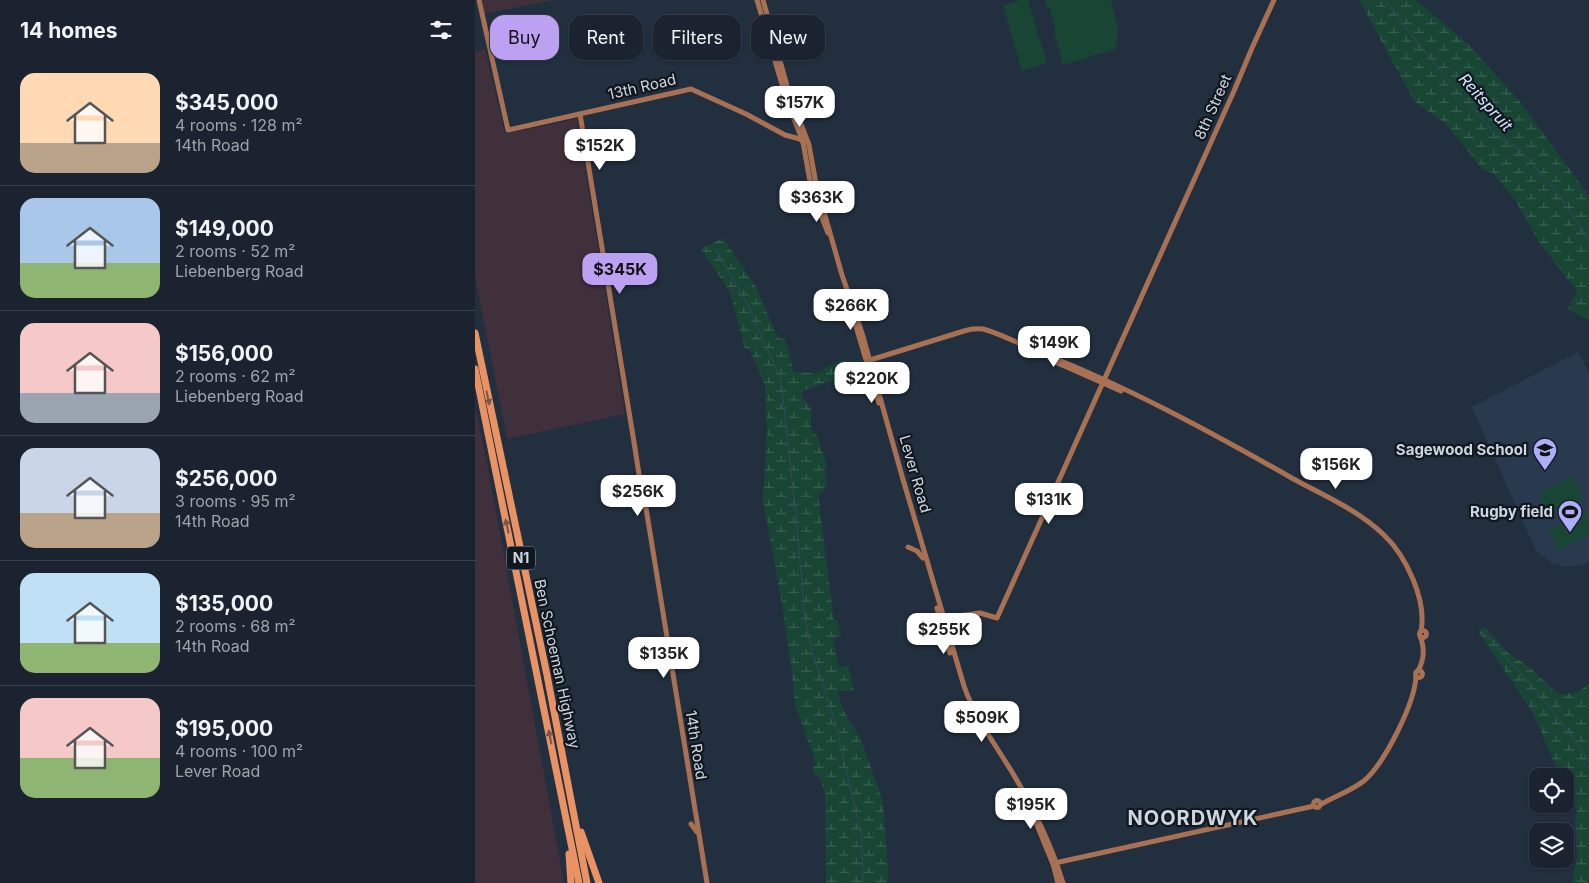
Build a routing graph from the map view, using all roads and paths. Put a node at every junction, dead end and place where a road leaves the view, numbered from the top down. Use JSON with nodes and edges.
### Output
{"nodes":[{"id":1,"x":479,"y":0,"type":"edge"},
{"id":2,"x":757,"y":0,"type":"edge"},
{"id":3,"x":763,"y":0,"type":"edge"},
{"id":4,"x":1275,"y":0,"type":"edge"},
{"id":5,"x":580,"y":114,"type":"junction"},
{"id":6,"x":800,"y":128,"type":"junction"},
{"id":7,"x":782,"y":133,"type":"junction"},
{"id":8,"x":803,"y":142,"type":"junction"},
{"id":9,"x":814,"y":195,"type":"junction"},
{"id":10,"x":820,"y":214,"type":"junction"},
{"id":11,"x":475,"y":333,"type":"edge"},
{"id":12,"x":1015,"y":342,"type":"junction"},
{"id":13,"x":867,"y":360,"type":"junction"},
{"id":14,"x":475,"y":369,"type":"edge"},
{"id":15,"x":1108,"y":372,"type":"junction"},
{"id":16,"x":1096,"y":375,"type":"junction"},
{"id":17,"x":1104,"y":381,"type":"junction"},
{"id":18,"x":1115,"y":385,"type":"junction"},
{"id":19,"x":1181,"y":418,"type":"junction"},
{"id":20,"x":644,"y":500,"type":"junction"},
{"id":21,"x":917,"y":541,"type":"junction"},
{"id":22,"x":923,"y":558,"type":"junction"},
{"id":23,"x":943,"y":619,"type":"junction"},
{"id":24,"x":563,"y":784,"type":"junction"},
{"id":25,"x":691,"y":824,"type":"dead end"},
{"id":26,"x":697,"y":832,"type":"junction"},
{"id":27,"x":701,"y":846,"type":"junction"},
{"id":28,"x":1055,"y":863,"type":"junction"},
{"id":29,"x":571,"y":883,"type":"edge"},
{"id":30,"x":579,"y":883,"type":"edge"},
{"id":31,"x":587,"y":883,"type":"edge"},
{"id":32,"x":599,"y":883,"type":"edge"},
{"id":33,"x":707,"y":883,"type":"edge"},
{"id":34,"x":1058,"y":883,"type":"edge"},
{"id":35,"x":1063,"y":883,"type":"edge"}],
"edges":[{"from":1,"to":5,"type":"street","name":"13th Road"},
{"from":2,"to":6,"type":"street","name":"Lever Road"},
{"from":3,"to":6,"type":"street","name":"Lever Road"},
{"from":4,"to":15,"type":"street","name":"8th Street"},
{"from":5,"to":7,"type":"street","name":"13th Road"},
{"from":5,"to":20,"type":"street"},
{"from":6,"to":7,"type":"street"},
{"from":6,"to":8,"type":"street","name":"Lever Road"},
{"from":6,"to":13,"type":"street","name":"Lever Road"},
{"from":7,"to":8,"type":"street","name":"13th Road"},
{"from":8,"to":9,"type":"street","name":"Lever Road"},
{"from":9,"to":10,"type":"street","name":"Lever Road"},
{"from":9,"to":10,"type":"street"},
{"from":10,"to":13,"type":"street","name":"Lever Road"},
{"from":11,"to":24,"type":"highway","name":"Ben Schoeman Highway","number":"N1","one_way":true},
{"from":12,"to":13,"type":"street"},
{"from":12,"to":16,"type":"street"},
{"from":12,"to":17,"type":"street"},
{"from":13,"to":21,"type":"street","name":"Lever Road"},
{"from":13,"to":23,"type":"street","name":"Lever Road"},
{"from":24,"to":14,"type":"highway","name":"Ben Schoeman Highway","number":"N1","one_way":true},
{"from":15,"to":16,"type":"street"},
{"from":15,"to":17,"type":"street","name":"8th Street"},
{"from":15,"to":18,"type":"street"},
{"from":16,"to":17,"type":"street"},
{"from":17,"to":18,"type":"street"},
{"from":17,"to":19,"type":"street"},
{"from":17,"to":23,"type":"street","name":"8th Street"},
{"from":18,"to":19,"type":"street"},
{"from":19,"to":28,"type":"street"},
{"from":20,"to":26,"type":"street","name":"14th Road"},
{"from":20,"to":27,"type":"street","name":"14th Road"},
{"from":21,"to":22,"type":"street","name":"Lever Road"},
{"from":21,"to":22,"type":"street"},
{"from":22,"to":23,"type":"street","name":"Lever Road"},
{"from":23,"to":28,"type":"street","name":"Lever Road"},
{"from":24,"to":29,"type":"highway"},
{"from":24,"to":30,"type":"highway","name":"Ben Schoeman Highway","number":"N1"},
{"from":24,"to":31,"type":"highway","name":"Ben Schoeman Highway","number":"N1"},
{"from":24,"to":32,"type":"highway"},
{"from":25,"to":26,"type":"street"},
{"from":26,"to":27,"type":"street","name":"14th Road"},
{"from":27,"to":33,"type":"street","name":"14th Road"},
{"from":28,"to":34,"type":"street","name":"Lever Road"},
{"from":28,"to":35,"type":"street","name":"Lever Road"}]}
